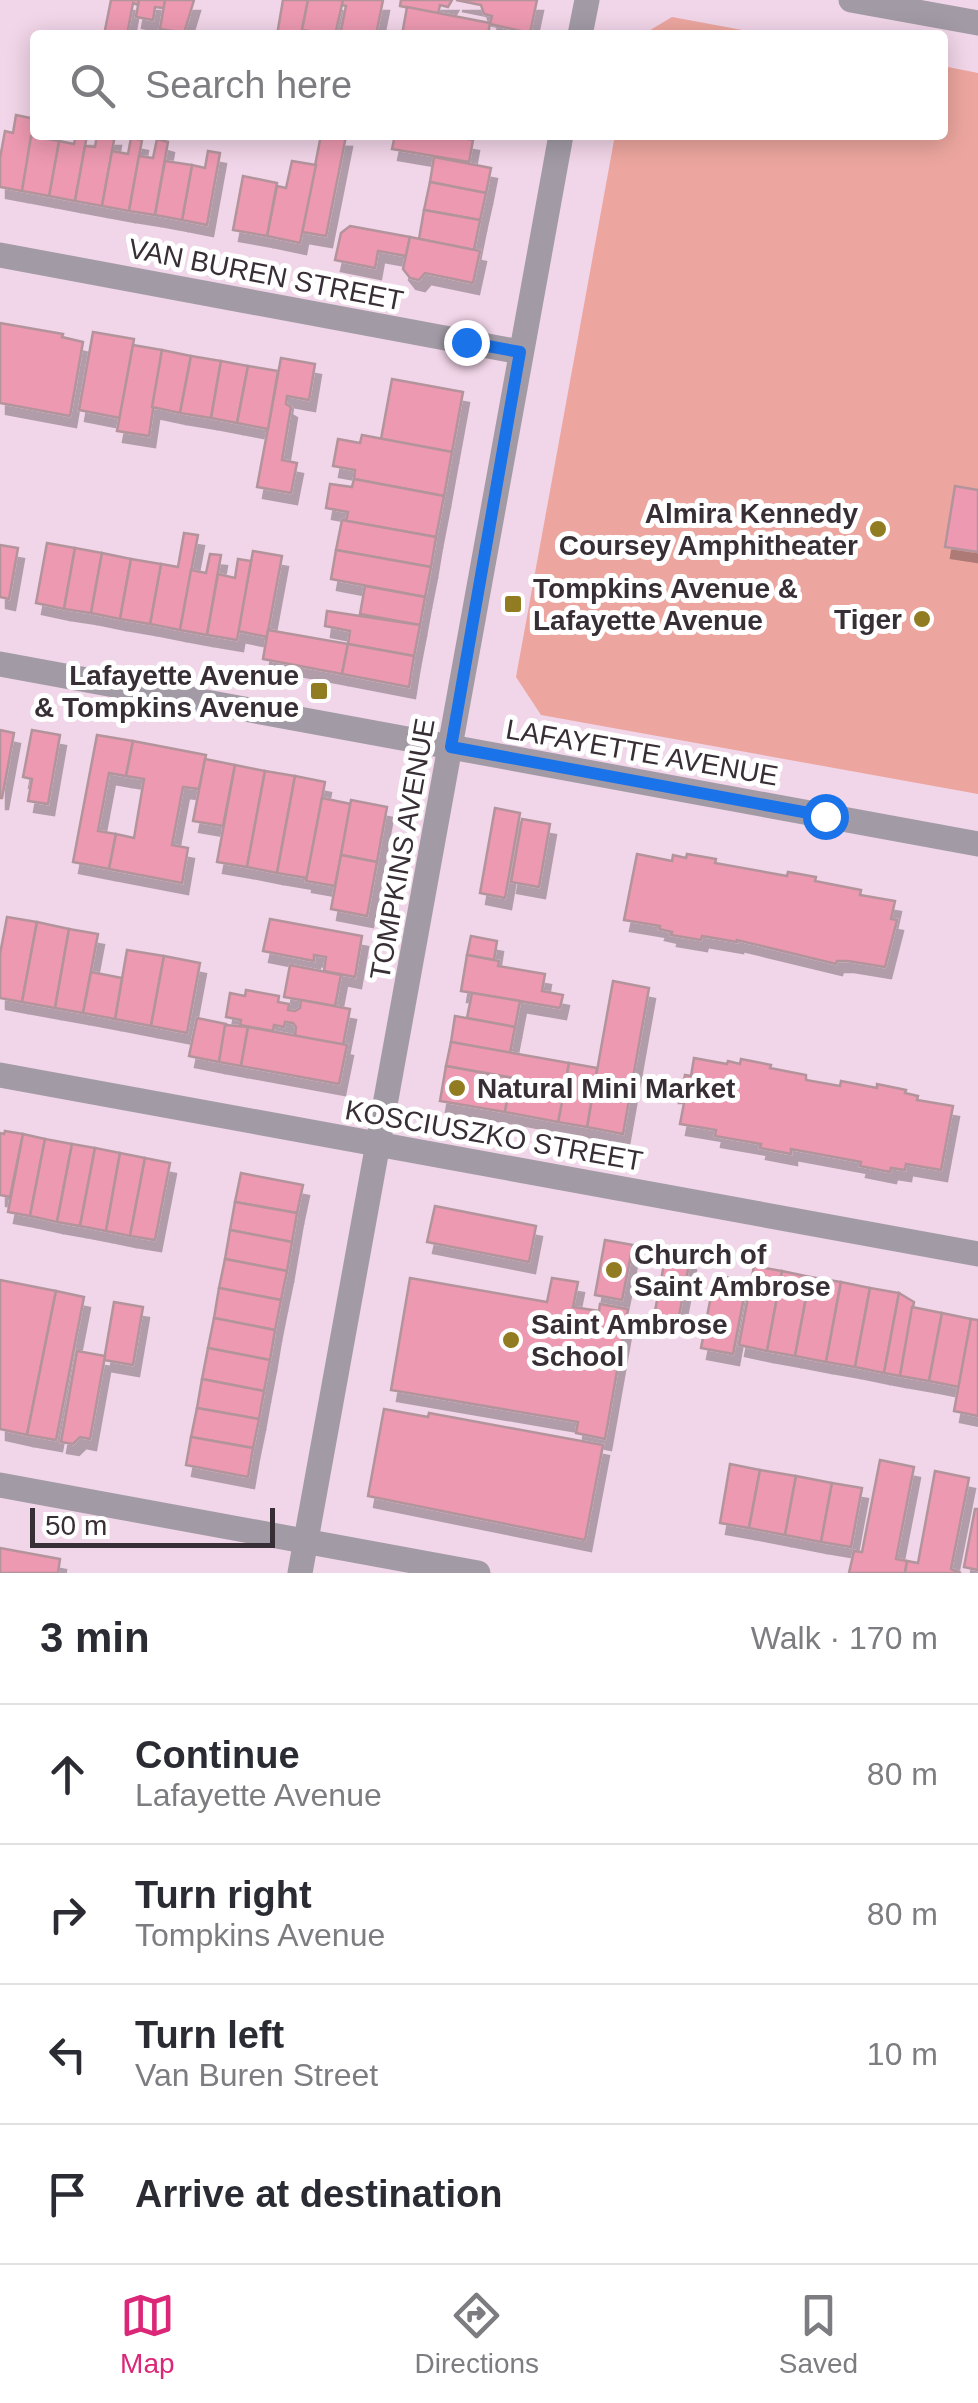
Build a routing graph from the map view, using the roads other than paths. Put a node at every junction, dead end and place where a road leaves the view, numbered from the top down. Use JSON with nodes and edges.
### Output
{"nodes":[{"id":1,"x":587,"y":0,"type":"edge"},
{"id":2,"x":851,"y":0,"type":"edge"},
{"id":3,"x":978,"y":24,"type":"edge"},
{"id":4,"x":581,"y":30,"type":"edge"},
{"id":5,"x":560,"y":140,"type":"edge"},
{"id":6,"x":0,"y":255,"type":"edge"},
{"id":7,"x":520,"y":352,"type":"junction"},
{"id":8,"x":0,"y":664,"type":"edge"},
{"id":9,"x":451,"y":747,"type":"junction"},
{"id":10,"x":978,"y":844,"type":"edge"},
{"id":11,"x":0,"y":1074,"type":"edge"},
{"id":12,"x":378,"y":1144,"type":"junction"},
{"id":13,"x":978,"y":1254,"type":"edge"},
{"id":14,"x":0,"y":1485,"type":"edge"},
{"id":15,"x":306,"y":1542,"type":"junction"},
{"id":16,"x":300,"y":1573,"type":"edge"},
{"id":17,"x":478,"y":1573,"type":"edge"}],
"edges":[{"from":1,"to":4,"type":"street"},
{"from":2,"to":3,"type":"street"},
{"from":5,"to":7,"type":"street","name":"TOMPKINS AVENUE"},
{"from":6,"to":7,"type":"street","name":"VAN BUREN STREET"},
{"from":7,"to":9,"type":"street","name":"TOMPKINS AVENUE"},
{"from":8,"to":9,"type":"street","name":"LAFAYETTE AVENUE"},
{"from":9,"to":10,"type":"street","name":"LAFAYETTE AVENUE"},
{"from":9,"to":12,"type":"street","name":"TOMPKINS AVENUE"},
{"from":11,"to":12,"type":"street","name":"KOSCIUSZKO STREET"},
{"from":12,"to":13,"type":"street","name":"KOSCIUSZKO STREET"},
{"from":12,"to":15,"type":"street","name":"TOMPKINS AVENUE"},
{"from":14,"to":15,"type":"street"},
{"from":15,"to":16,"type":"street","name":"TOMPKINS AVENUE"},
{"from":15,"to":17,"type":"street"}]}
